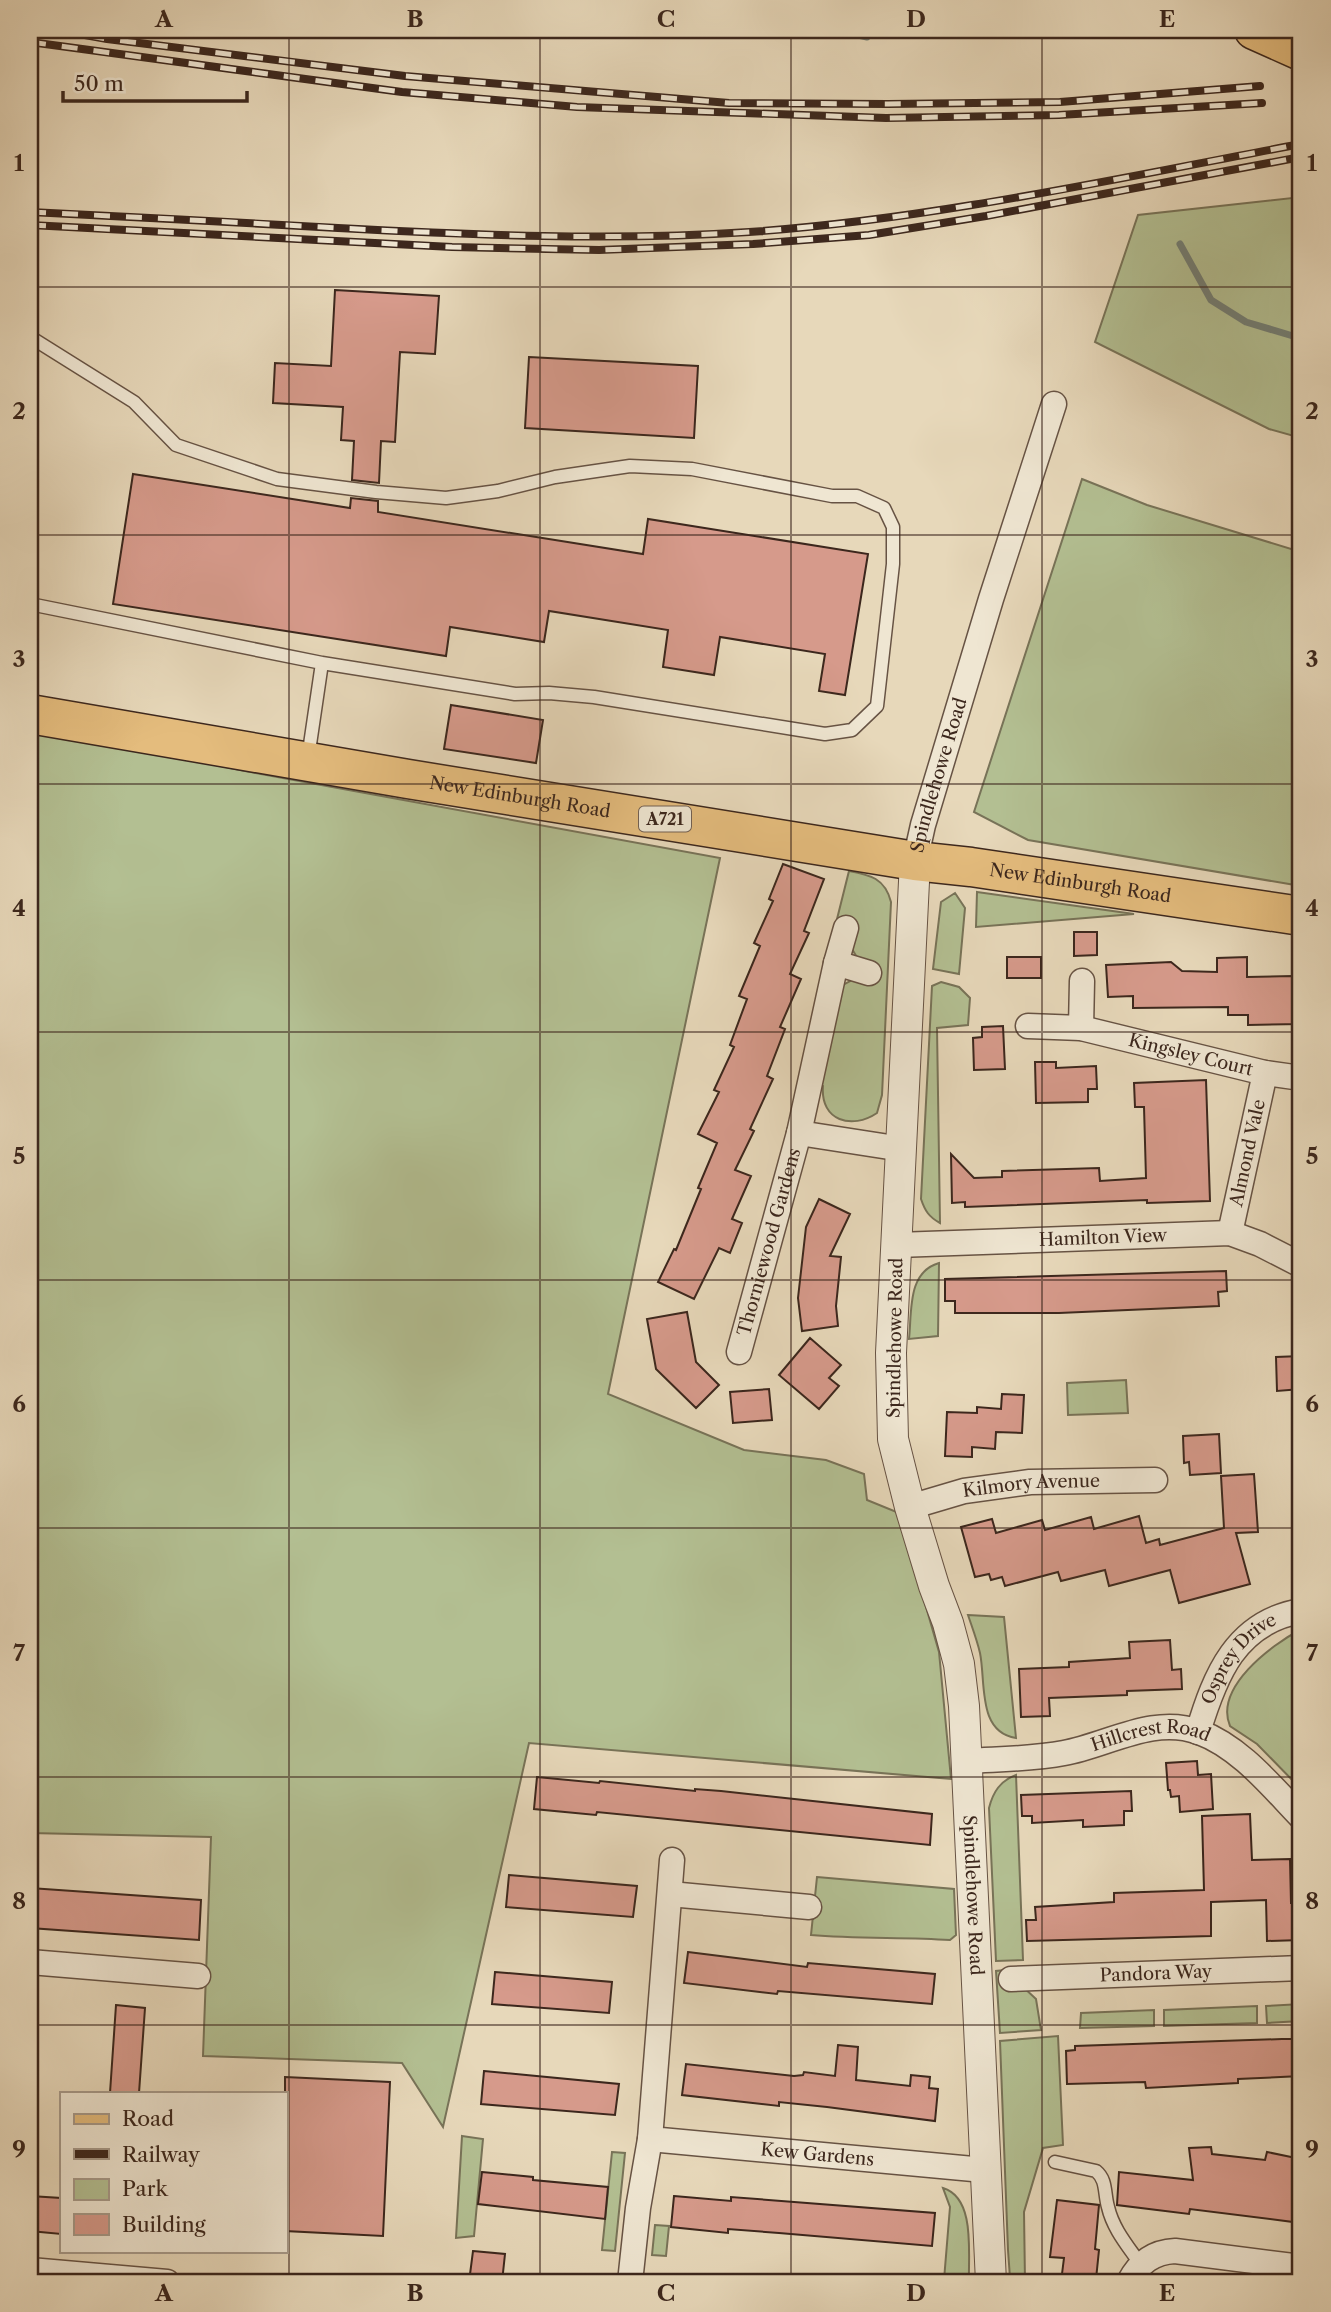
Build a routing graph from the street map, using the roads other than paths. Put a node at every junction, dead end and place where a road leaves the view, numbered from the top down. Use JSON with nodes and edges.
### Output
{"nodes":[{"id":1,"x":1254,"y":30,"type":"edge"},
{"id":2,"x":1301,"y":51,"type":"edge"},
{"id":3,"x":30,"y":339,"type":"edge"},
{"id":4,"x":1054,"y":404,"type":"dead end"},
{"id":5,"x":30,"y":604,"type":"edge"},
{"id":6,"x":322,"y":663,"type":"junction"},
{"id":7,"x":30,"y":713,"type":"edge"},
{"id":8,"x":308,"y":761,"type":"junction"},
{"id":9,"x":915,"y":861,"type":"junction"},
{"id":10,"x":1301,"y":916,"type":"edge"},
{"id":11,"x":846,"y":928,"type":"dead end"},
{"id":12,"x":836,"y":963,"type":"junction"},
{"id":13,"x":869,"y":973,"type":"dead end"},
{"id":14,"x":1082,"y":981,"type":"dead end"},
{"id":15,"x":1028,"y":1026,"type":"dead end"},
{"id":16,"x":1081,"y":1028,"type":"junction"},
{"id":17,"x":1265,"y":1073,"type":"junction"},
{"id":18,"x":1301,"y":1078,"type":"edge"},
{"id":19,"x":799,"y":1133,"type":"junction"},
{"id":20,"x":902,"y":1149,"type":"junction"},
{"id":21,"x":1230,"y":1233,"type":"junction"},
{"id":22,"x":897,"y":1245,"type":"junction"},
{"id":23,"x":1301,"y":1265,"type":"edge"},
{"id":24,"x":739,"y":1352,"type":"dead end"},
{"id":25,"x":1155,"y":1480,"type":"dead end"},
{"id":26,"x":909,"y":1507,"type":"junction"},
{"id":27,"x":1301,"y":1611,"type":"edge"},
{"id":28,"x":1198,"y":1732,"type":"junction"},
{"id":29,"x":968,"y":1760,"type":"junction"},
{"id":30,"x":1301,"y":1817,"type":"edge"},
{"id":31,"x":672,"y":1860,"type":"dead end"},
{"id":32,"x":670,"y":1894,"type":"junction"},
{"id":33,"x":809,"y":1907,"type":"dead end"},
{"id":34,"x":30,"y":1962,"type":"edge"},
{"id":35,"x":1301,"y":1968,"type":"edge"},
{"id":36,"x":198,"y":1976,"type":"dead end"},
{"id":37,"x":1011,"y":1979,"type":"dead end"},
{"id":38,"x":650,"y":2139,"type":"junction"},
{"id":39,"x":1055,"y":2162,"type":"dead end"},
{"id":40,"x":984,"y":2170,"type":"junction"},
{"id":41,"x":1301,"y":2267,"type":"edge"},
{"id":42,"x":30,"y":2270,"type":"edge"},
{"id":43,"x":1135,"y":2273,"type":"edge"},
{"id":44,"x":167,"y":2282,"type":"edge"},
{"id":45,"x":630,"y":2282,"type":"edge"},
{"id":46,"x":991,"y":2282,"type":"edge"}],
"edges":[{"from":1,"to":2,"type":"main road"},
{"from":3,"to":6,"type":"lane"},
{"from":4,"to":9,"type":"street","name":"Spindlehowe Road"},
{"from":5,"to":6,"type":"lane"},
{"from":6,"to":8,"type":"lane"},
{"from":7,"to":8,"type":"main road","name":"New Edinburgh Road","number":"A721"},
{"from":8,"to":9,"type":"main road","name":"New Edinburgh Road","number":"A721"},
{"from":9,"to":10,"type":"main road","name":"New Edinburgh Road","number":"A721"},
{"from":9,"to":20,"type":"street","name":"Spindlehowe Road"},
{"from":11,"to":12,"type":"street","name":"Thorniewood Gardens"},
{"from":12,"to":13,"type":"street"},
{"from":12,"to":19,"type":"street","name":"Thorniewood Gardens"},
{"from":14,"to":16,"type":"street"},
{"from":15,"to":16,"type":"street","name":"Kingsley Court"},
{"from":16,"to":17,"type":"street","name":"Kingsley Court"},
{"from":17,"to":18,"type":"street","name":"Kingsley Court"},
{"from":17,"to":21,"type":"street","name":"Almond Vale"},
{"from":19,"to":20,"type":"street","name":"Thorniewood Gardens"},
{"from":19,"to":24,"type":"street","name":"Thorniewood Gardens"},
{"from":20,"to":22,"type":"street","name":"Spindlehowe Road"},
{"from":21,"to":22,"type":"street","name":"Hamilton View"},
{"from":21,"to":23,"type":"street","name":"Hamilton View"},
{"from":22,"to":26,"type":"street","name":"Spindlehowe Road"},
{"from":25,"to":26,"type":"street","name":"Kilmory Avenue"},
{"from":26,"to":29,"type":"street","name":"Spindlehowe Road"},
{"from":27,"to":28,"type":"street","name":"Osprey Drive"},
{"from":28,"to":29,"type":"street","name":"Hillcrest Road"},
{"from":28,"to":30,"type":"street","name":"Hillcrest Road"},
{"from":29,"to":40,"type":"street","name":"Spindlehowe Road"},
{"from":31,"to":32,"type":"street"},
{"from":32,"to":33,"type":"street"},
{"from":32,"to":38,"type":"street"},
{"from":34,"to":36,"type":"street"},
{"from":35,"to":37,"type":"street","name":"Pandora Way"},
{"from":38,"to":40,"type":"street","name":"Kew Gardens"},
{"from":38,"to":45,"type":"street"},
{"from":39,"to":43,"type":"lane"},
{"from":40,"to":46,"type":"street","name":"Spindlehowe Road"},
{"from":41,"to":43,"type":"street"},
{"from":42,"to":44,"type":"street"}]}
